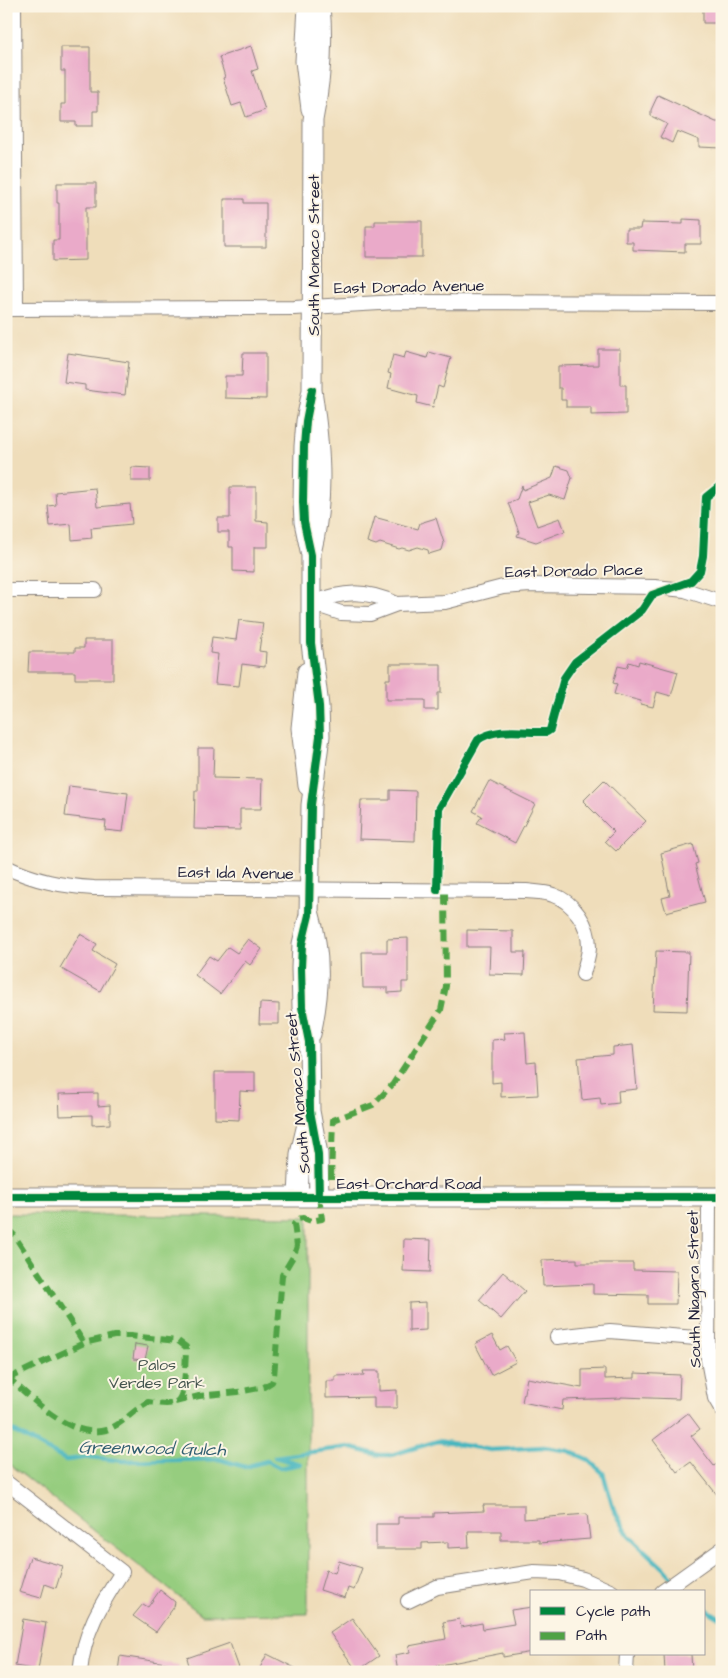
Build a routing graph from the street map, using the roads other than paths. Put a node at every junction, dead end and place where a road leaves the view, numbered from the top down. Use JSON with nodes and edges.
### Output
{"nodes":[{"id":1,"x":14,"y":6,"type":"edge"},
{"id":2,"x":308,"y":6,"type":"edge"},
{"id":3,"x":320,"y":6,"type":"edge"},
{"id":4,"x":313,"y":120,"type":"junction"},
{"id":5,"x":722,"y":303,"type":"edge"},
{"id":6,"x":313,"y":306,"type":"junction"},
{"id":7,"x":11,"y":309,"type":"edge"},
{"id":8,"x":6,"y":590,"type":"edge"},
{"id":9,"x":95,"y":590,"type":"dead end"},
{"id":10,"x":722,"y":602,"type":"edge"},
{"id":11,"x":311,"y":603,"type":"junction"},
{"id":12,"x":397,"y":604,"type":"junction"},
{"id":13,"x":6,"y":867,"type":"edge"},
{"id":14,"x":310,"y":890,"type":"junction"},
{"id":15,"x":583,"y":974,"type":"dead end"},
{"id":16,"x":310,"y":1111,"type":"junction"},
{"id":17,"x":6,"y":1197,"type":"edge"},
{"id":18,"x":298,"y":1197,"type":"junction"},
{"id":19,"x":319,"y":1197,"type":"junction"},
{"id":20,"x":716,"y":1197,"type":"edge"},
{"id":21,"x":557,"y":1337,"type":"dead end"},
{"id":22,"x":708,"y":1339,"type":"junction"},
{"id":23,"x":722,"y":1410,"type":"edge"},
{"id":24,"x":6,"y":1482,"type":"edge"},
{"id":25,"x":719,"y":1551,"type":"edge"},
{"id":26,"x":608,"y":1590,"type":"edge"},
{"id":27,"x":665,"y":1590,"type":"edge"},
{"id":28,"x":408,"y":1601,"type":"dead end"},
{"id":29,"x":627,"y":1656,"type":"edge"},
{"id":30,"x":80,"y":1672,"type":"edge"},
{"id":31,"x":626,"y":1672,"type":"edge"}],
"edges":[{"from":1,"to":7,"type":"street"},
{"from":2,"to":4,"type":"street","name":"South Monaco Street"},
{"from":3,"to":4,"type":"street","name":"South Monaco Street"},
{"from":4,"to":6,"type":"street","name":"South Monaco Street"},
{"from":5,"to":6,"type":"street","name":"East Dorado Avenue"},
{"from":6,"to":7,"type":"street","name":"East Dorado Avenue"},
{"from":6,"to":11,"type":"street","name":"South Monaco Street"},
{"from":8,"to":9,"type":"street"},
{"from":10,"to":12,"type":"street","name":"East Dorado Place"},
{"from":11,"to":12,"type":"street","name":"East Dorado Place"},
{"from":11,"to":12,"type":"street","name":"East Dorado Place"},
{"from":11,"to":14,"type":"street","name":"South Monaco Street"},
{"from":13,"to":14,"type":"street","name":"East Ida Avenue"},
{"from":14,"to":15,"type":"street","name":"East Ida Avenue"},
{"from":14,"to":16,"type":"street","name":"South Monaco Street"},
{"from":16,"to":18,"type":"street","name":"South Monaco Street"},
{"from":16,"to":19,"type":"street","name":"South Monaco Street"},
{"from":17,"to":18,"type":"street","name":"East Orchard Road"},
{"from":18,"to":19,"type":"street","name":"East Orchard Road"},
{"from":19,"to":20,"type":"street","name":"East Orchard Road"},
{"from":20,"to":22,"type":"street","name":"South Niagara Street"},
{"from":21,"to":22,"type":"street"},
{"from":22,"to":23,"type":"street","name":"South Niagara Street"},
{"from":24,"to":30,"type":"street"},
{"from":25,"to":27,"type":"street"},
{"from":26,"to":28,"type":"street"},
{"from":29,"to":31,"type":"street"}]}
